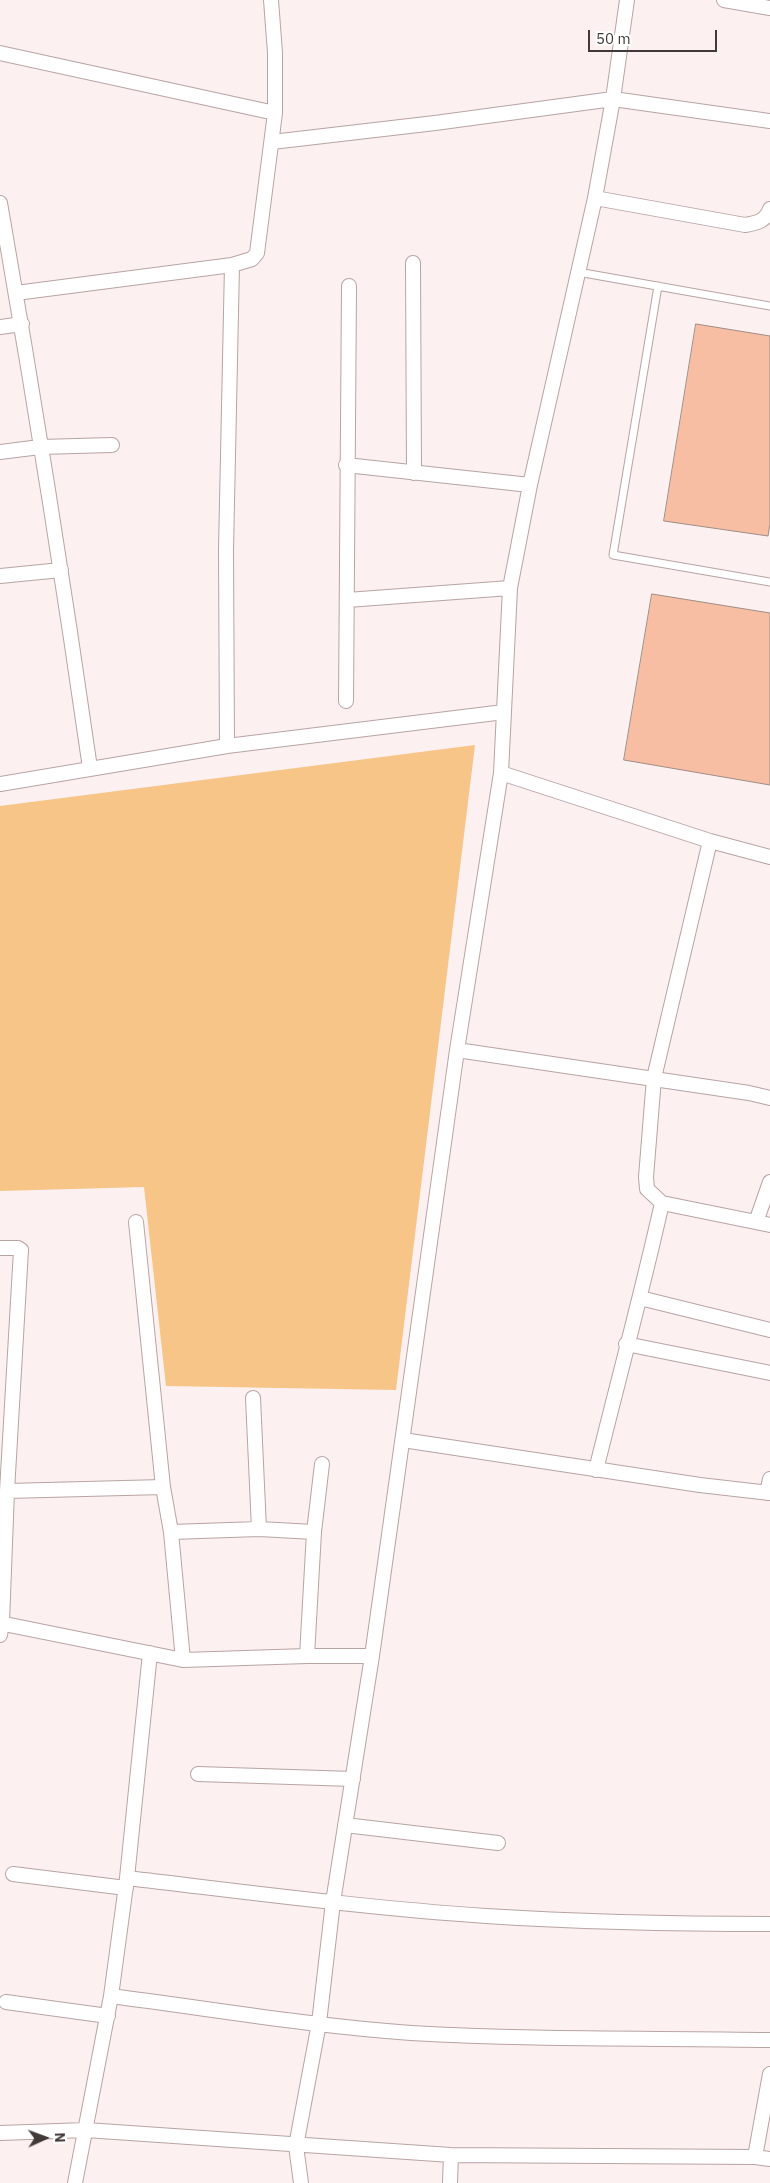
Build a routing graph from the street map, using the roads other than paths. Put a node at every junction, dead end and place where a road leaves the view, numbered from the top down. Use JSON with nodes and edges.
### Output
{"nodes":[{"id":1,"x":271,"y":0,"type":"edge"},
{"id":2,"x":627,"y":0,"type":"edge"},
{"id":3,"x":724,"y":0,"type":"edge"},
{"id":4,"x":770,"y":8,"type":"edge"},
{"id":5,"x":0,"y":53,"type":"edge"},
{"id":6,"x":613,"y":99,"type":"junction"},
{"id":7,"x":275,"y":112,"type":"junction"},
{"id":8,"x":770,"y":121,"type":"edge"},
{"id":9,"x":272,"y":142,"type":"junction"},
{"id":10,"x":595,"y":198,"type":"junction"},
{"id":11,"x":0,"y":203,"type":"edge"},
{"id":12,"x":770,"y":209,"type":"edge"},
{"id":13,"x":413,"y":263,"type":"dead end"},
{"id":14,"x":232,"y":265,"type":"junction"},
{"id":15,"x":578,"y":272,"type":"junction"},
{"id":16,"x":349,"y":286,"type":"dead end"},
{"id":17,"x":658,"y":286,"type":"junction"},
{"id":18,"x":16,"y":293,"type":"junction"},
{"id":19,"x":770,"y":306,"type":"edge"},
{"id":20,"x":22,"y":324,"type":"junction"},
{"id":21,"x":0,"y":327,"type":"edge"},
{"id":22,"x":112,"y":445,"type":"dead end"},
{"id":23,"x":40,"y":447,"type":"junction"},
{"id":24,"x":0,"y":452,"type":"edge"},
{"id":25,"x":346,"y":465,"type":"junction"},
{"id":26,"x":414,"y":473,"type":"junction"},
{"id":27,"x":530,"y":485,"type":"junction"},
{"id":28,"x":61,"y":570,"type":"junction"},
{"id":29,"x":0,"y":576,"type":"edge"},
{"id":30,"x":770,"y":582,"type":"edge"},
{"id":31,"x":510,"y":588,"type":"junction"},
{"id":32,"x":347,"y":600,"type":"junction"},
{"id":33,"x":346,"y":701,"type":"dead end"},
{"id":34,"x":504,"y":712,"type":"junction"},
{"id":35,"x":227,"y":746,"type":"junction"},
{"id":36,"x":90,"y":768,"type":"junction"},
{"id":37,"x":501,"y":773,"type":"junction"},
{"id":38,"x":0,"y":784,"type":"edge"},
{"id":39,"x":710,"y":841,"type":"junction"},
{"id":40,"x":770,"y":857,"type":"edge"},
{"id":41,"x":457,"y":1050,"type":"junction"},
{"id":42,"x":654,"y":1078,"type":"junction"},
{"id":43,"x":770,"y":1098,"type":"edge"},
{"id":44,"x":770,"y":1182,"type":"edge"},
{"id":45,"x":662,"y":1203,"type":"junction"},
{"id":46,"x":136,"y":1222,"type":"dead end"},
{"id":47,"x":756,"y":1222,"type":"junction"},
{"id":48,"x":770,"y":1225,"type":"edge"},
{"id":49,"x":0,"y":1248,"type":"edge"},
{"id":50,"x":640,"y":1298,"type":"junction"},
{"id":51,"x":770,"y":1330,"type":"edge"},
{"id":52,"x":626,"y":1344,"type":"junction"},
{"id":53,"x":770,"y":1373,"type":"edge"},
{"id":54,"x":253,"y":1398,"type":"dead end"},
{"id":55,"x":403,"y":1440,"type":"junction"},
{"id":56,"x":322,"y":1464,"type":"dead end"},
{"id":57,"x":596,"y":1470,"type":"junction"},
{"id":58,"x":770,"y":1479,"type":"edge"},
{"id":59,"x":163,"y":1486,"type":"junction"},
{"id":60,"x":7,"y":1491,"type":"junction"},
{"id":61,"x":768,"y":1493,"type":"edge"},
{"id":62,"x":259,"y":1529,"type":"junction"},
{"id":63,"x":172,"y":1532,"type":"junction"},
{"id":64,"x":314,"y":1532,"type":"junction"},
{"id":65,"x":1,"y":1627,"type":"edge"},
{"id":66,"x":150,"y":1653,"type":"junction"},
{"id":67,"x":307,"y":1656,"type":"junction"},
{"id":68,"x":372,"y":1656,"type":"junction"},
{"id":69,"x":183,"y":1660,"type":"junction"},
{"id":70,"x":198,"y":1774,"type":"dead end"},
{"id":71,"x":353,"y":1779,"type":"junction"},
{"id":72,"x":345,"y":1825,"type":"junction"},
{"id":73,"x":498,"y":1843,"type":"dead end"},
{"id":74,"x":12,"y":1874,"type":"dead end"},
{"id":75,"x":127,"y":1883,"type":"junction"},
{"id":76,"x":333,"y":1902,"type":"junction"},
{"id":77,"x":770,"y":1924,"type":"edge"},
{"id":78,"x":111,"y":1996,"type":"junction"},
{"id":79,"x":6,"y":2002,"type":"dead end"},
{"id":80,"x":108,"y":2016,"type":"junction"},
{"id":81,"x":319,"y":2023,"type":"junction"},
{"id":82,"x":770,"y":2040,"type":"edge"},
{"id":83,"x":770,"y":2074,"type":"edge"},
{"id":84,"x":86,"y":2130,"type":"junction"},
{"id":85,"x":0,"y":2133,"type":"edge"},
{"id":86,"x":296,"y":2146,"type":"junction"},
{"id":87,"x":451,"y":2155,"type":"junction"},
{"id":88,"x":755,"y":2157,"type":"junction"},
{"id":89,"x":770,"y":2159,"type":"edge"},
{"id":90,"x":74,"y":2183,"type":"edge"},
{"id":91,"x":301,"y":2183,"type":"edge"},
{"id":92,"x":450,"y":2183,"type":"edge"}],
"edges":[{"from":1,"to":7,"type":"street"},
{"from":2,"to":6,"type":"street"},
{"from":3,"to":4,"type":"street"},
{"from":5,"to":7,"type":"street"},
{"from":6,"to":8,"type":"street"},
{"from":6,"to":9,"type":"street"},
{"from":6,"to":10,"type":"street"},
{"from":7,"to":9,"type":"street"},
{"from":9,"to":14,"type":"street"},
{"from":10,"to":12,"type":"street"},
{"from":10,"to":15,"type":"street"},
{"from":11,"to":18,"type":"street"},
{"from":13,"to":26,"type":"street"},
{"from":14,"to":18,"type":"street"},
{"from":14,"to":35,"type":"street"},
{"from":15,"to":17,"type":"lane"},
{"from":15,"to":27,"type":"street"},
{"from":16,"to":25,"type":"street"},
{"from":17,"to":19,"type":"lane"},
{"from":17,"to":30,"type":"lane"},
{"from":18,"to":20,"type":"street"},
{"from":20,"to":21,"type":"street"},
{"from":20,"to":23,"type":"street"},
{"from":22,"to":23,"type":"street"},
{"from":23,"to":24,"type":"street"},
{"from":23,"to":28,"type":"street"},
{"from":25,"to":26,"type":"street"},
{"from":25,"to":32,"type":"street"},
{"from":26,"to":27,"type":"street"},
{"from":27,"to":31,"type":"street"},
{"from":28,"to":29,"type":"street"},
{"from":28,"to":36,"type":"street"},
{"from":31,"to":32,"type":"street"},
{"from":31,"to":34,"type":"street"},
{"from":32,"to":33,"type":"street"},
{"from":34,"to":35,"type":"street"},
{"from":34,"to":37,"type":"street"},
{"from":35,"to":36,"type":"street"},
{"from":36,"to":38,"type":"street"},
{"from":37,"to":39,"type":"street"},
{"from":37,"to":41,"type":"street"},
{"from":39,"to":40,"type":"street"},
{"from":39,"to":42,"type":"street"},
{"from":41,"to":42,"type":"street"},
{"from":41,"to":55,"type":"street"},
{"from":42,"to":43,"type":"street"},
{"from":42,"to":45,"type":"street"},
{"from":44,"to":47,"type":"street"},
{"from":45,"to":47,"type":"street"},
{"from":45,"to":50,"type":"street"},
{"from":46,"to":59,"type":"street"},
{"from":47,"to":48,"type":"street"},
{"from":49,"to":60,"type":"street"},
{"from":50,"to":51,"type":"street"},
{"from":50,"to":52,"type":"street"},
{"from":52,"to":53,"type":"street"},
{"from":52,"to":57,"type":"street"},
{"from":54,"to":62,"type":"street"},
{"from":55,"to":57,"type":"street"},
{"from":55,"to":68,"type":"street"},
{"from":56,"to":64,"type":"street"},
{"from":57,"to":61,"type":"street"},
{"from":58,"to":61,"type":"street"},
{"from":59,"to":60,"type":"street"},
{"from":59,"to":63,"type":"street"},
{"from":60,"to":65,"type":"street"},
{"from":62,"to":63,"type":"street"},
{"from":62,"to":64,"type":"street"},
{"from":63,"to":69,"type":"street"},
{"from":64,"to":67,"type":"street"},
{"from":65,"to":66,"type":"street"},
{"from":66,"to":69,"type":"street"},
{"from":66,"to":75,"type":"street"},
{"from":67,"to":68,"type":"street"},
{"from":67,"to":69,"type":"street"},
{"from":68,"to":71,"type":"street"},
{"from":70,"to":71,"type":"street"},
{"from":71,"to":72,"type":"street"},
{"from":72,"to":73,"type":"street"},
{"from":72,"to":76,"type":"street"},
{"from":74,"to":75,"type":"street"},
{"from":75,"to":76,"type":"street"},
{"from":75,"to":78,"type":"street"},
{"from":76,"to":77,"type":"street"},
{"from":76,"to":81,"type":"street"},
{"from":78,"to":80,"type":"street"},
{"from":78,"to":81,"type":"street"},
{"from":79,"to":80,"type":"street"},
{"from":80,"to":84,"type":"street"},
{"from":81,"to":82,"type":"street"},
{"from":81,"to":86,"type":"street"},
{"from":83,"to":88,"type":"street"},
{"from":84,"to":85,"type":"street"},
{"from":84,"to":86,"type":"street"},
{"from":84,"to":90,"type":"street"},
{"from":86,"to":87,"type":"street"},
{"from":86,"to":91,"type":"street"},
{"from":87,"to":88,"type":"street"},
{"from":87,"to":92,"type":"street"},
{"from":88,"to":89,"type":"street"}]}
